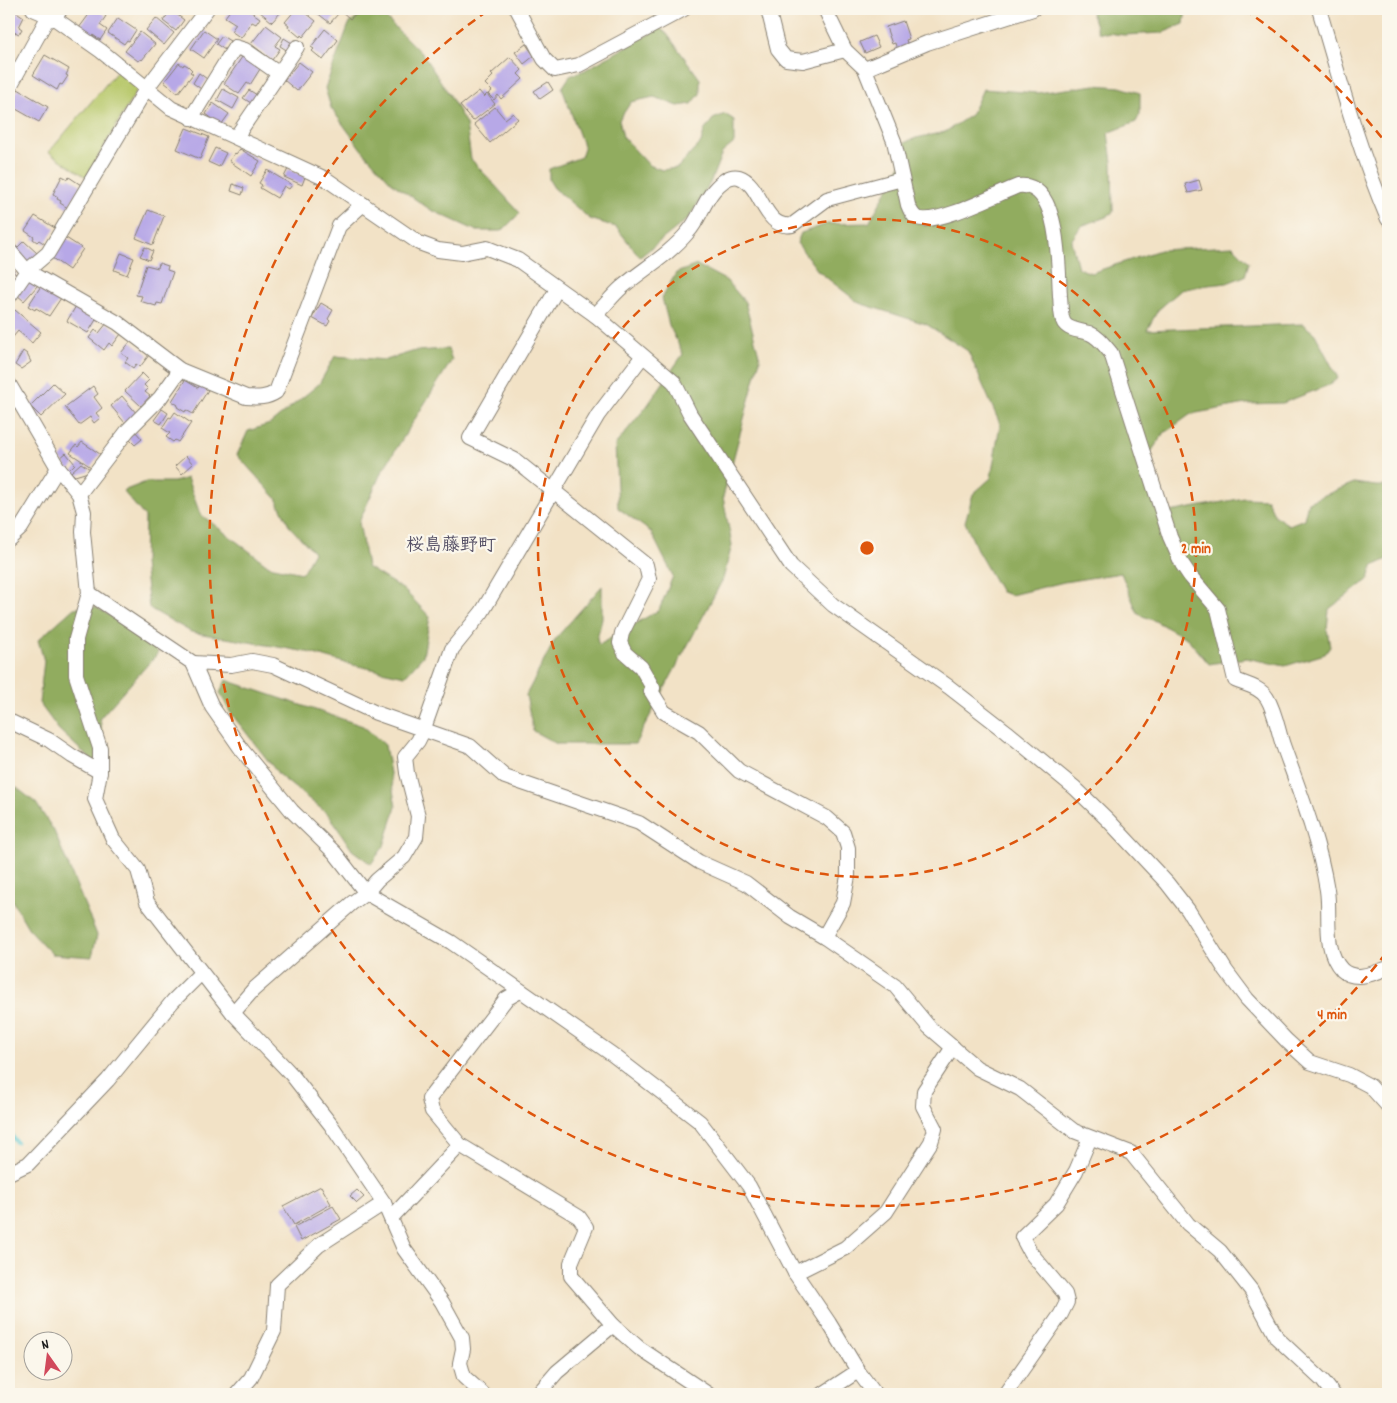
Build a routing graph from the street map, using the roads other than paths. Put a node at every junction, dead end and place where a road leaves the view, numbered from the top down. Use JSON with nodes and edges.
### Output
{"nodes":[{"id":1,"x":33,"y":9,"type":"edge"},
{"id":2,"x":207,"y":9,"type":"edge"},
{"id":3,"x":517,"y":9,"type":"edge"},
{"id":4,"x":684,"y":9,"type":"edge"},
{"id":5,"x":768,"y":9,"type":"edge"},
{"id":6,"x":825,"y":9,"type":"edge"},
{"id":7,"x":1033,"y":9,"type":"edge"},
{"id":8,"x":1319,"y":9,"type":"edge"},
{"id":9,"x":57,"y":13,"type":"edge"},
{"id":10,"x":297,"y":46,"type":"dead end"},
{"id":11,"x":845,"y":50,"type":"junction"},
{"id":12,"x":865,"y":69,"type":"junction"},
{"id":13,"x":278,"y":73,"type":"junction"},
{"id":14,"x":9,"y":88,"type":"edge"},
{"id":15,"x":146,"y":88,"type":"junction"},
{"id":16,"x":191,"y":118,"type":"junction"},
{"id":17,"x":236,"y":137,"type":"junction"},
{"id":18,"x":902,"y":179,"type":"junction"},
{"id":19,"x":363,"y":204,"type":"junction"},
{"id":20,"x":1388,"y":219,"type":"edge"},
{"id":21,"x":9,"y":250,"type":"edge"},
{"id":22,"x":27,"y":271,"type":"junction"},
{"id":23,"x":558,"y":289,"type":"junction"},
{"id":24,"x":9,"y":297,"type":"edge"},
{"id":25,"x":595,"y":315,"type":"junction"},
{"id":26,"x":642,"y":357,"type":"junction"},
{"id":27,"x":180,"y":370,"type":"junction"},
{"id":28,"x":9,"y":384,"type":"edge"},
{"id":29,"x":58,"y":468,"type":"junction"},
{"id":30,"x":553,"y":492,"type":"junction"},
{"id":31,"x":79,"y":494,"type":"junction"},
{"id":32,"x":9,"y":539,"type":"edge"},
{"id":33,"x":90,"y":593,"type":"junction"},
{"id":34,"x":193,"y":663,"type":"junction"},
{"id":35,"x":9,"y":721,"type":"edge"},
{"id":36,"x":424,"y":731,"type":"junction"},
{"id":37,"x":100,"y":772,"type":"junction"},
{"id":38,"x":366,"y":893,"type":"junction"},
{"id":39,"x":824,"y":937,"type":"junction"},
{"id":40,"x":1388,"y":968,"type":"edge"},
{"id":41,"x":201,"y":972,"type":"junction"},
{"id":42,"x":520,"y":991,"type":"junction"},
{"id":43,"x":233,"y":1013,"type":"junction"},
{"id":44,"x":952,"y":1047,"type":"junction"},
{"id":45,"x":1388,"y":1106,"type":"edge"},
{"id":46,"x":1090,"y":1138,"type":"junction"},
{"id":47,"x":460,"y":1145,"type":"junction"},
{"id":48,"x":9,"y":1173,"type":"edge"},
{"id":49,"x":384,"y":1203,"type":"junction"},
{"id":50,"x":390,"y":1218,"type":"junction"},
{"id":51,"x":795,"y":1272,"type":"junction"},
{"id":52,"x":613,"y":1325,"type":"junction"},
{"id":53,"x":858,"y":1371,"type":"junction"},
{"id":54,"x":237,"y":1394,"type":"edge"},
{"id":55,"x":483,"y":1394,"type":"edge"},
{"id":56,"x":538,"y":1394,"type":"edge"},
{"id":57,"x":708,"y":1394,"type":"edge"},
{"id":58,"x":823,"y":1394,"type":"edge"},
{"id":59,"x":875,"y":1394,"type":"edge"},
{"id":60,"x":1005,"y":1394,"type":"edge"},
{"id":61,"x":1333,"y":1394,"type":"edge"}],
"edges":[{"from":1,"to":9,"type":"street"},
{"from":2,"to":15,"type":"street"},
{"from":3,"to":4,"type":"street"},
{"from":5,"to":11,"type":"street"},
{"from":6,"to":11,"type":"street"},
{"from":7,"to":12,"type":"street"},
{"from":8,"to":20,"type":"street"},
{"from":9,"to":14,"type":"street"},
{"from":9,"to":15,"type":"street"},
{"from":10,"to":13,"type":"street"},
{"from":11,"to":12,"type":"street"},
{"from":12,"to":18,"type":"street"},
{"from":13,"to":16,"type":"street"},
{"from":13,"to":17,"type":"street"},
{"from":15,"to":16,"type":"street"},
{"from":15,"to":22,"type":"street"},
{"from":16,"to":17,"type":"street"},
{"from":17,"to":19,"type":"street"},
{"from":18,"to":25,"type":"street"},
{"from":18,"to":40,"type":"street"},
{"from":19,"to":23,"type":"street"},
{"from":19,"to":27,"type":"street"},
{"from":21,"to":22,"type":"street"},
{"from":22,"to":24,"type":"street"},
{"from":22,"to":27,"type":"street"},
{"from":23,"to":25,"type":"street"},
{"from":23,"to":30,"type":"street"},
{"from":25,"to":26,"type":"street"},
{"from":26,"to":30,"type":"street"},
{"from":26,"to":45,"type":"street"},
{"from":27,"to":31,"type":"street"},
{"from":28,"to":29,"type":"street"},
{"from":29,"to":31,"type":"street"},
{"from":29,"to":32,"type":"street"},
{"from":30,"to":36,"type":"street"},
{"from":30,"to":39,"type":"street"},
{"from":31,"to":33,"type":"street"},
{"from":33,"to":34,"type":"street"},
{"from":33,"to":37,"type":"street"},
{"from":34,"to":36,"type":"street"},
{"from":34,"to":38,"type":"street"},
{"from":35,"to":37,"type":"street"},
{"from":36,"to":38,"type":"street"},
{"from":36,"to":39,"type":"street"},
{"from":37,"to":41,"type":"street"},
{"from":38,"to":42,"type":"street"},
{"from":38,"to":43,"type":"street"},
{"from":39,"to":44,"type":"street"},
{"from":41,"to":43,"type":"street"},
{"from":41,"to":48,"type":"street"},
{"from":42,"to":47,"type":"street"},
{"from":42,"to":51,"type":"street"},
{"from":43,"to":49,"type":"street"},
{"from":44,"to":46,"type":"street"},
{"from":44,"to":51,"type":"street"},
{"from":46,"to":60,"type":"street"},
{"from":46,"to":61,"type":"street"},
{"from":47,"to":50,"type":"street"},
{"from":47,"to":52,"type":"street"},
{"from":49,"to":50,"type":"street"},
{"from":49,"to":54,"type":"street"},
{"from":50,"to":55,"type":"street"},
{"from":51,"to":53,"type":"street"},
{"from":52,"to":56,"type":"street"},
{"from":52,"to":57,"type":"street"},
{"from":53,"to":58,"type":"street"},
{"from":53,"to":59,"type":"street"}]}
